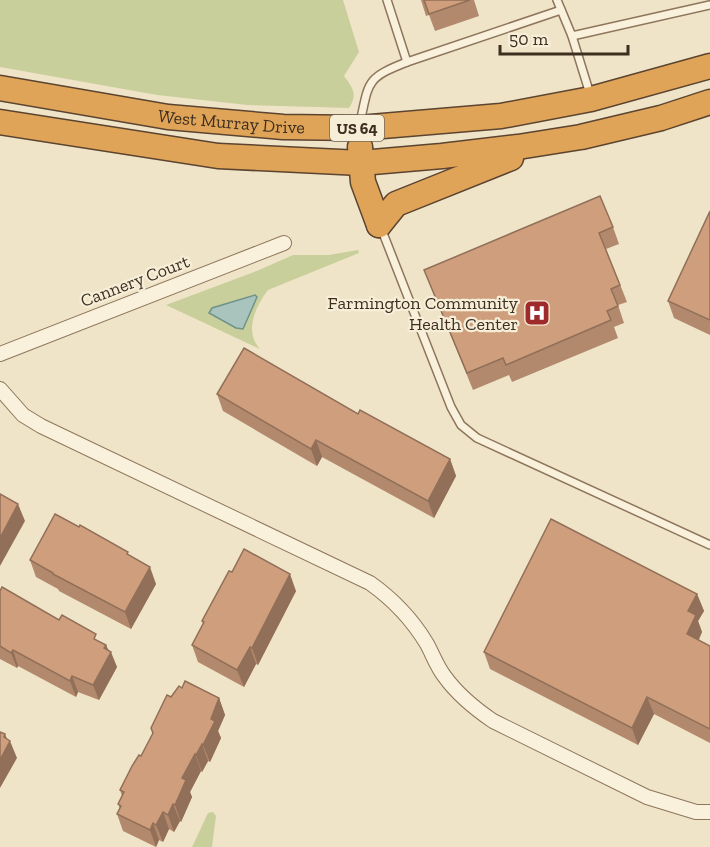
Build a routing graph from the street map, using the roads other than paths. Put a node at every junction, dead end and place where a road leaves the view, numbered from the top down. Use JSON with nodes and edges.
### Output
{"nodes":[{"id":1,"x":387,"y":0,"type":"edge"},
{"id":2,"x":557,"y":0,"type":"edge"},
{"id":3,"x":710,"y":5,"type":"edge"},
{"id":4,"x":561,"y":10,"type":"junction"},
{"id":5,"x":572,"y":36,"type":"junction"},
{"id":6,"x":407,"y":62,"type":"junction"},
{"id":7,"x":710,"y":66,"type":"edge"},
{"id":8,"x":0,"y":88,"type":"edge"},
{"id":9,"x":591,"y":99,"type":"junction"},
{"id":10,"x":710,"y":102,"type":"edge"},
{"id":11,"x":0,"y":122,"type":"edge"},
{"id":12,"x":359,"y":128,"type":"junction"},
{"id":13,"x":581,"y":137,"type":"junction"},
{"id":14,"x":361,"y":163,"type":"junction"},
{"id":15,"x":379,"y":225,"type":"junction"},
{"id":16,"x":284,"y":243,"type":"dead end"},
{"id":17,"x":0,"y":354,"type":"edge"},
{"id":18,"x":0,"y":389,"type":"edge"},
{"id":19,"x":710,"y":544,"type":"edge"},
{"id":20,"x":710,"y":812,"type":"edge"}],
"edges":[{"from":1,"to":6,"type":"lane"},
{"from":2,"to":4,"type":"lane"},
{"from":3,"to":5,"type":"lane"},
{"from":4,"to":5,"type":"lane"},
{"from":4,"to":6,"type":"lane"},
{"from":5,"to":9,"type":"lane"},
{"from":6,"to":12,"type":"lane"},
{"from":7,"to":9,"type":"highway","name":"West Murray Drive","number":"US 64"},
{"from":8,"to":12,"type":"highway","name":"West Murray Drive","number":"US 64"},
{"from":9,"to":12,"type":"highway","name":"West Murray Drive","number":"US 64"},
{"from":10,"to":13,"type":"highway","name":"West Murray Drive","number":"US 64"},
{"from":11,"to":14,"type":"highway","name":"West Murray Drive","number":"US 64"},
{"from":12,"to":14,"type":"highway"},
{"from":13,"to":14,"type":"highway","name":"West Murray Drive","number":"US 64"},
{"from":13,"to":15,"type":"highway"},
{"from":14,"to":15,"type":"highway"},
{"from":15,"to":19,"type":"lane"},
{"from":16,"to":17,"type":"street","name":"Cannery Court"},
{"from":18,"to":20,"type":"street"}]}
